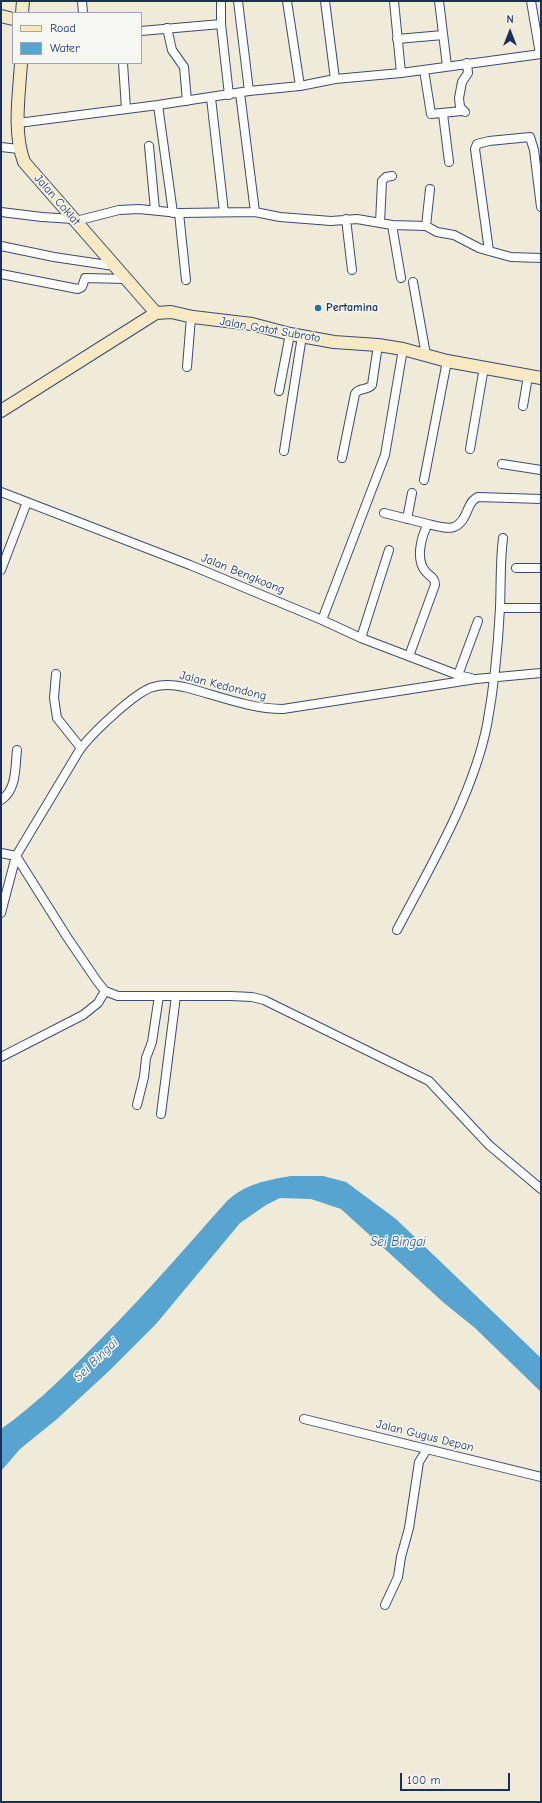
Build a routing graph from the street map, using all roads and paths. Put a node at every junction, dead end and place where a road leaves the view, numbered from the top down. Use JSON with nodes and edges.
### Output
{"nodes":[{"id":1,"x":23,"y":1,"type":"edge"},
{"id":2,"x":82,"y":1,"type":"edge"},
{"id":3,"x":221,"y":1,"type":"edge"},
{"id":4,"x":238,"y":1,"type":"edge"},
{"id":5,"x":287,"y":1,"type":"edge"},
{"id":6,"x":325,"y":1,"type":"edge"},
{"id":7,"x":394,"y":1,"type":"edge"},
{"id":8,"x":439,"y":1,"type":"edge"},
{"id":9,"x":531,"y":1,"type":"edge"},
{"id":10,"x":22,"y":12,"type":"edge"},
{"id":11,"x":83,"y":12,"type":"edge"},
{"id":12,"x":1,"y":16,"type":"edge"},
{"id":13,"x":12,"y":19,"type":"edge"},
{"id":14,"x":221,"y":24,"type":"junction"},
{"id":15,"x":167,"y":28,"type":"junction"},
{"id":16,"x":142,"y":31,"type":"edge"},
{"id":17,"x":442,"y":35,"type":"junction"},
{"id":18,"x":397,"y":39,"type":"junction"},
{"id":19,"x":540,"y":54,"type":"edge"},
{"id":20,"x":21,"y":64,"type":"edge"},
{"id":21,"x":123,"y":64,"type":"edge"},
{"id":22,"x":467,"y":64,"type":"junction"},
{"id":23,"x":447,"y":66,"type":"junction"},
{"id":24,"x":424,"y":70,"type":"junction"},
{"id":25,"x":401,"y":73,"type":"junction"},
{"id":26,"x":335,"y":79,"type":"junction"},
{"id":27,"x":300,"y":86,"type":"junction"},
{"id":28,"x":249,"y":91,"type":"junction"},
{"id":29,"x":240,"y":93,"type":"junction"},
{"id":30,"x":229,"y":95,"type":"junction"},
{"id":31,"x":211,"y":98,"type":"junction"},
{"id":32,"x":187,"y":101,"type":"junction"},
{"id":33,"x":158,"y":105,"type":"junction"},
{"id":34,"x":126,"y":109,"type":"junction"},
{"id":35,"x":443,"y":114,"type":"junction"},
{"id":36,"x":18,"y":123,"type":"junction"},
{"id":37,"x":149,"y":146,"type":"dead end"},
{"id":38,"x":1,"y":147,"type":"edge"},
{"id":39,"x":19,"y":149,"type":"junction"},
{"id":40,"x":538,"y":150,"type":"edge"},
{"id":41,"x":449,"y":162,"type":"dead end"},
{"id":42,"x":392,"y":176,"type":"dead end"},
{"id":43,"x":430,"y":189,"type":"dead end"},
{"id":44,"x":541,"y":206,"type":"edge"},
{"id":45,"x":155,"y":210,"type":"junction"},
{"id":46,"x":1,"y":212,"type":"edge"},
{"id":47,"x":224,"y":212,"type":"junction"},
{"id":48,"x":255,"y":212,"type":"junction"},
{"id":49,"x":176,"y":213,"type":"junction"},
{"id":50,"x":346,"y":219,"type":"junction"},
{"id":51,"x":74,"y":220,"type":"junction"},
{"id":52,"x":380,"y":223,"type":"junction"},
{"id":53,"x":392,"y":225,"type":"junction"},
{"id":54,"x":426,"y":226,"type":"junction"},
{"id":55,"x":1,"y":246,"type":"edge"},
{"id":56,"x":489,"y":251,"type":"junction"},
{"id":57,"x":541,"y":258,"type":"edge"},
{"id":58,"x":114,"y":266,"type":"junction"},
{"id":59,"x":352,"y":270,"type":"dead end"},
{"id":60,"x":1,"y":274,"type":"edge"},
{"id":61,"x":401,"y":278,"type":"dead end"},
{"id":62,"x":126,"y":279,"type":"junction"},
{"id":63,"x":186,"y":280,"type":"dead end"},
{"id":64,"x":413,"y":282,"type":"dead end"},
{"id":65,"x":156,"y":313,"type":"junction"},
{"id":66,"x":191,"y":317,"type":"junction"},
{"id":67,"x":296,"y":335,"type":"junction"},
{"id":68,"x":378,"y":345,"type":"junction"},
{"id":69,"x":403,"y":349,"type":"junction"},
{"id":70,"x":426,"y":355,"type":"junction"},
{"id":71,"x":447,"y":361,"type":"junction"},
{"id":72,"x":187,"y":367,"type":"dead end"},
{"id":73,"x":484,"y":367,"type":"junction"},
{"id":74,"x":528,"y":376,"type":"junction"},
{"id":75,"x":541,"y":378,"type":"edge"},
{"id":76,"x":279,"y":392,"type":"dead end"},
{"id":77,"x":523,"y":406,"type":"dead end"},
{"id":78,"x":1,"y":411,"type":"edge"},
{"id":79,"x":470,"y":449,"type":"dead end"},
{"id":80,"x":284,"y":451,"type":"dead end"},
{"id":81,"x":342,"y":458,"type":"dead end"},
{"id":82,"x":502,"y":464,"type":"dead end"},
{"id":83,"x":541,"y":470,"type":"edge"},
{"id":84,"x":424,"y":480,"type":"dead end"},
{"id":85,"x":1,"y":492,"type":"edge"},
{"id":86,"x":412,"y":493,"type":"dead end"},
{"id":87,"x":541,"y":499,"type":"edge"},
{"id":88,"x":27,"y":502,"type":"junction"},
{"id":89,"x":384,"y":513,"type":"dead end"},
{"id":90,"x":407,"y":520,"type":"junction"},
{"id":91,"x":428,"y":524,"type":"junction"},
{"id":92,"x":503,"y":538,"type":"dead end"},
{"id":93,"x":389,"y":550,"type":"dead end"},
{"id":94,"x":516,"y":568,"type":"dead end"},
{"id":95,"x":541,"y":568,"type":"edge"},
{"id":96,"x":1,"y":570,"type":"edge"},
{"id":97,"x":500,"y":608,"type":"junction"},
{"id":98,"x":541,"y":608,"type":"edge"},
{"id":99,"x":322,"y":620,"type":"junction"},
{"id":100,"x":478,"y":621,"type":"dead end"},
{"id":101,"x":361,"y":638,"type":"junction"},
{"id":102,"x":409,"y":656,"type":"junction"},
{"id":103,"x":541,"y":673,"type":"edge"},
{"id":104,"x":56,"y":674,"type":"dead end"},
{"id":105,"x":458,"y":675,"type":"junction"},
{"id":106,"x":494,"y":677,"type":"junction"},
{"id":107,"x":476,"y":679,"type":"junction"},
{"id":108,"x":81,"y":748,"type":"junction"},
{"id":109,"x":17,"y":750,"type":"dead end"},
{"id":110,"x":1,"y":800,"type":"edge"},
{"id":111,"x":1,"y":853,"type":"edge"},
{"id":112,"x":16,"y":856,"type":"junction"},
{"id":113,"x":1,"y":913,"type":"edge"},
{"id":114,"x":397,"y":930,"type":"dead end"},
{"id":115,"x":105,"y":991,"type":"junction"},
{"id":116,"x":158,"y":996,"type":"junction"},
{"id":117,"x":176,"y":996,"type":"junction"},
{"id":118,"x":1,"y":1057,"type":"edge"},
{"id":119,"x":137,"y":1105,"type":"dead end"},
{"id":120,"x":161,"y":1114,"type":"dead end"},
{"id":121,"x":541,"y":1189,"type":"edge"},
{"id":122,"x":304,"y":1419,"type":"dead end"},
{"id":123,"x":427,"y":1449,"type":"junction"},
{"id":124,"x":541,"y":1477,"type":"edge"},
{"id":125,"x":385,"y":1605,"type":"dead end"}],
"edges":[{"from":1,"to":10,"type":"main road"},
{"from":2,"to":11,"type":"street"},
{"from":3,"to":14,"type":"street"},
{"from":4,"to":28,"type":"street"},
{"from":5,"to":27,"type":"street"},
{"from":6,"to":26,"type":"street"},
{"from":7,"to":18,"type":"street"},
{"from":8,"to":17,"type":"street"},
{"from":9,"to":19,"type":"street"},
{"from":12,"to":13,"type":"main road"},
{"from":14,"to":15,"type":"street"},
{"from":14,"to":30,"type":"street"},
{"from":15,"to":16,"type":"street"},
{"from":15,"to":32,"type":"street"},
{"from":17,"to":18,"type":"street"},
{"from":17,"to":23,"type":"street"},
{"from":18,"to":25,"type":"street"},
{"from":19,"to":22,"type":"street"},
{"from":20,"to":36,"type":"main road","name":"Jalan Coklat"},
{"from":21,"to":34,"type":"street"},
{"from":22,"to":23,"type":"street"},
{"from":22,"to":35,"type":"street"},
{"from":23,"to":24,"type":"street"},
{"from":24,"to":25,"type":"street"},
{"from":24,"to":35,"type":"street"},
{"from":25,"to":26,"type":"street"},
{"from":26,"to":27,"type":"street"},
{"from":27,"to":28,"type":"street"},
{"from":28,"to":29,"type":"street"},
{"from":29,"to":30,"type":"street"},
{"from":29,"to":48,"type":"street"},
{"from":30,"to":31,"type":"street"},
{"from":31,"to":32,"type":"street"},
{"from":31,"to":47,"type":"street"},
{"from":32,"to":33,"type":"street"},
{"from":33,"to":34,"type":"street"},
{"from":33,"to":49,"type":"street"},
{"from":34,"to":36,"type":"street"},
{"from":35,"to":41,"type":"street"},
{"from":36,"to":39,"type":"main road","name":"Jalan Coklat"},
{"from":37,"to":45,"type":"street"},
{"from":38,"to":39,"type":"street"},
{"from":39,"to":51,"type":"main road","name":"Jalan Coklat"},
{"from":40,"to":44,"type":"street"},
{"from":40,"to":56,"type":"street"},
{"from":42,"to":52,"type":"street"},
{"from":43,"to":54,"type":"street"},
{"from":45,"to":49,"type":"street"},
{"from":45,"to":51,"type":"street"},
{"from":46,"to":51,"type":"street"},
{"from":47,"to":48,"type":"street"},
{"from":47,"to":49,"type":"street"},
{"from":48,"to":50,"type":"street"},
{"from":49,"to":63,"type":"street"},
{"from":50,"to":52,"type":"street"},
{"from":50,"to":59,"type":"street"},
{"from":51,"to":58,"type":"main road","name":"Jalan Coklat"},
{"from":52,"to":53,"type":"street"},
{"from":53,"to":54,"type":"street"},
{"from":53,"to":61,"type":"street"},
{"from":54,"to":56,"type":"street"},
{"from":55,"to":58,"type":"street"},
{"from":56,"to":57,"type":"street"},
{"from":58,"to":62,"type":"main road","name":"Jalan Coklat"},
{"from":60,"to":62,"type":"street"},
{"from":62,"to":65,"type":"main road","name":"Jalan Coklat"},
{"from":64,"to":70,"type":"street"},
{"from":65,"to":66,"type":"main road","name":"Jalan Gatot Subroto"},
{"from":65,"to":78,"type":"main road"},
{"from":66,"to":67,"type":"main road","name":"Jalan Gatot Subroto"},
{"from":66,"to":72,"type":"street"},
{"from":67,"to":68,"type":"main road","name":"Jalan Gatot Subroto"},
{"from":67,"to":76,"type":"street"},
{"from":67,"to":80,"type":"street"},
{"from":68,"to":69,"type":"main road","name":"Jalan Gatot Subroto"},
{"from":68,"to":81,"type":"street"},
{"from":69,"to":70,"type":"main road","name":"Jalan Gatot Subroto"},
{"from":69,"to":99,"type":"street"},
{"from":70,"to":71,"type":"main road","name":"Jalan Gatot Subroto"},
{"from":71,"to":73,"type":"main road","name":"Jalan Gatot Subroto"},
{"from":71,"to":84,"type":"street"},
{"from":73,"to":74,"type":"main road","name":"Jalan Gatot Subroto"},
{"from":73,"to":79,"type":"street"},
{"from":74,"to":75,"type":"main road","name":"Jalan Gatot Subroto"},
{"from":74,"to":77,"type":"street"},
{"from":82,"to":83,"type":"street"},
{"from":85,"to":88,"type":"street","name":"Jalan Bengkoang"},
{"from":86,"to":90,"type":"street"},
{"from":87,"to":91,"type":"street"},
{"from":88,"to":96,"type":"street"},
{"from":88,"to":99,"type":"street","name":"Jalan Bengkoang"},
{"from":89,"to":90,"type":"street"},
{"from":90,"to":91,"type":"street"},
{"from":91,"to":102,"type":"street"},
{"from":92,"to":97,"type":"street"},
{"from":93,"to":101,"type":"street"},
{"from":94,"to":95,"type":"street"},
{"from":97,"to":98,"type":"street"},
{"from":97,"to":106,"type":"street"},
{"from":99,"to":101,"type":"street","name":"Jalan Bengkoang"},
{"from":100,"to":105,"type":"street"},
{"from":101,"to":102,"type":"street","name":"Jalan Bengkoang"},
{"from":102,"to":105,"type":"street","name":"Jalan Bengkoang"},
{"from":103,"to":106,"type":"street","name":"Jalan Kedondong"},
{"from":104,"to":108,"type":"street"},
{"from":105,"to":107,"type":"street","name":"Jalan Bengkoang"},
{"from":106,"to":107,"type":"street","name":"Jalan Kedondong"},
{"from":106,"to":114,"type":"street"},
{"from":107,"to":108,"type":"street","name":"Jalan Kedondong"},
{"from":108,"to":112,"type":"street","name":"Jalan Kedondong"},
{"from":109,"to":110,"type":"street"},
{"from":111,"to":112,"type":"street"},
{"from":112,"to":113,"type":"street","name":"Jalan Kedondong"},
{"from":112,"to":115,"type":"street"},
{"from":115,"to":116,"type":"street"},
{"from":115,"to":118,"type":"street"},
{"from":116,"to":117,"type":"street"},
{"from":116,"to":119,"type":"street"},
{"from":117,"to":120,"type":"street"},
{"from":117,"to":121,"type":"street"},
{"from":122,"to":123,"type":"street","name":"Jalan Gugus Depan"},
{"from":123,"to":124,"type":"street","name":"Jalan Gugus Depan"},
{"from":123,"to":125,"type":"street"}]}
